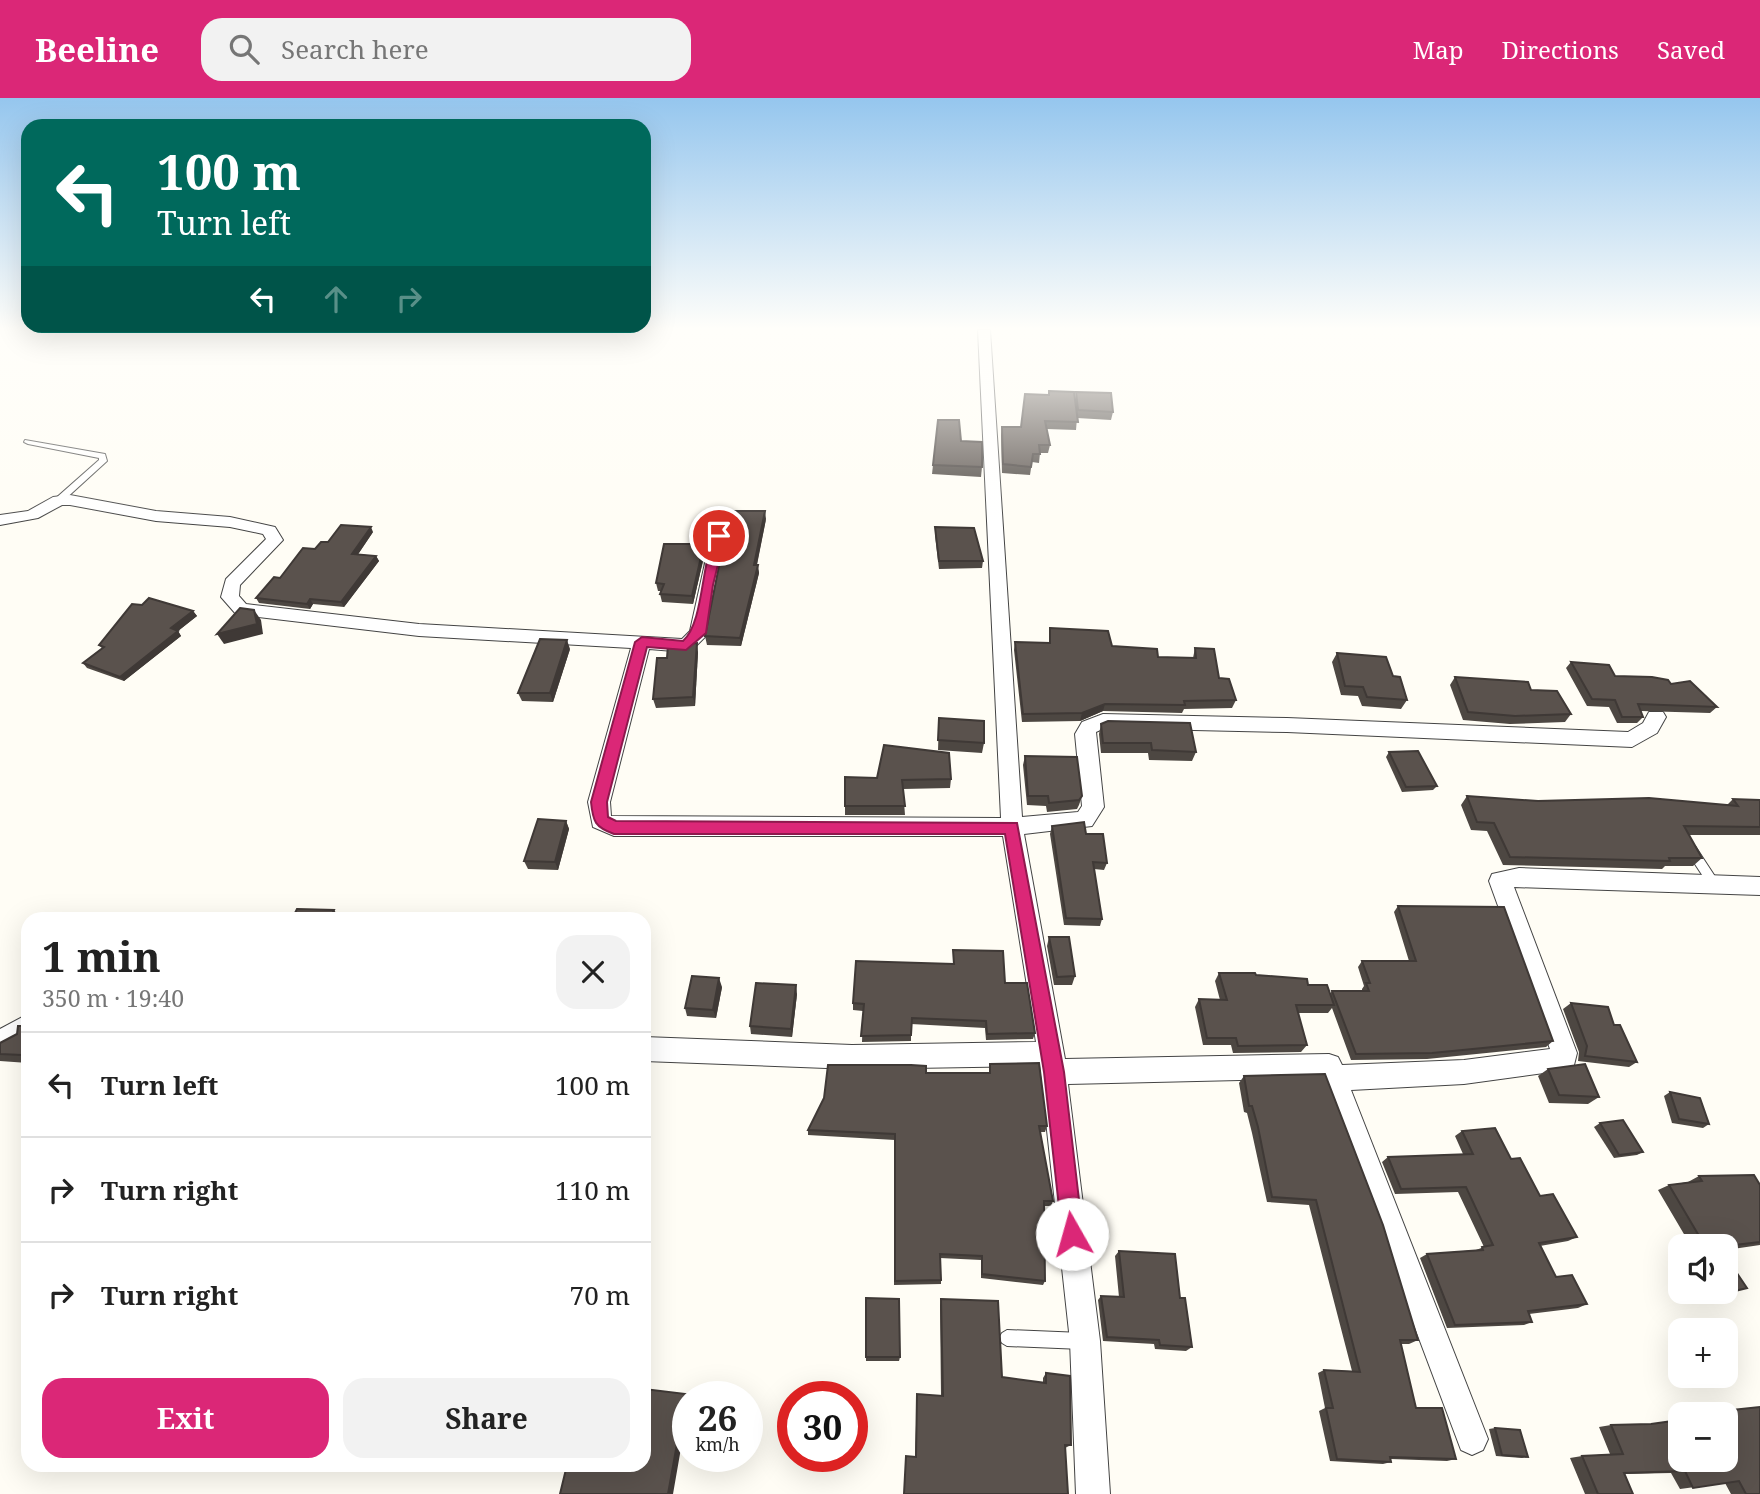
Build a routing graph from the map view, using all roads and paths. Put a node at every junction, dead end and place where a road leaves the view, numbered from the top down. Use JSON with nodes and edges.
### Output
{"nodes":[{"id":1,"x":988,"y":395,"type":"edge"},
{"id":2,"x":28,"y":442,"type":"dead end"},
{"id":3,"x":59,"y":500,"type":"junction"},
{"id":4,"x":0,"y":520,"type":"edge"},
{"id":5,"x":719,"y":536,"type":"dead end"},
{"id":6,"x":642,"y":642,"type":"junction"},
{"id":7,"x":1656,"y":717,"type":"dead end"},
{"id":8,"x":1012,"y":828,"type":"junction"},
{"id":9,"x":1687,"y":843,"type":"edge"},
{"id":10,"x":1714,"y":884,"type":"junction"},
{"id":11,"x":1760,"y":886,"type":"edge"},
{"id":12,"x":21,"y":1030,"type":"edge"},
{"id":13,"x":0,"y":1042,"type":"edge"},
{"id":14,"x":651,"y":1049,"type":"edge"},
{"id":15,"x":1052,"y":1063,"type":"junction"},
{"id":16,"x":1336,"y":1077,"type":"junction"},
{"id":17,"x":1007,"y":1338,"type":"dead end"},
{"id":18,"x":1085,"y":1341,"type":"junction"},
{"id":19,"x":1472,"y":1439,"type":"dead end"},
{"id":20,"x":1093,"y":1494,"type":"edge"}],
"edges":[{"from":1,"to":8,"type":"street"},
{"from":2,"to":3,"type":"lane"},
{"from":3,"to":4,"type":"street"},
{"from":3,"to":6,"type":"street"},
{"from":5,"to":6,"type":"street"},
{"from":6,"to":8,"type":"street"},
{"from":7,"to":8,"type":"street"},
{"from":8,"to":15,"type":"street"},
{"from":9,"to":10,"type":"lane"},
{"from":10,"to":11,"type":"street"},
{"from":10,"to":16,"type":"street"},
{"from":12,"to":13,"type":"street"},
{"from":14,"to":15,"type":"street"},
{"from":15,"to":16,"type":"street"},
{"from":15,"to":18,"type":"street"},
{"from":16,"to":19,"type":"street"},
{"from":17,"to":18,"type":"lane"},
{"from":18,"to":20,"type":"street"}]}
